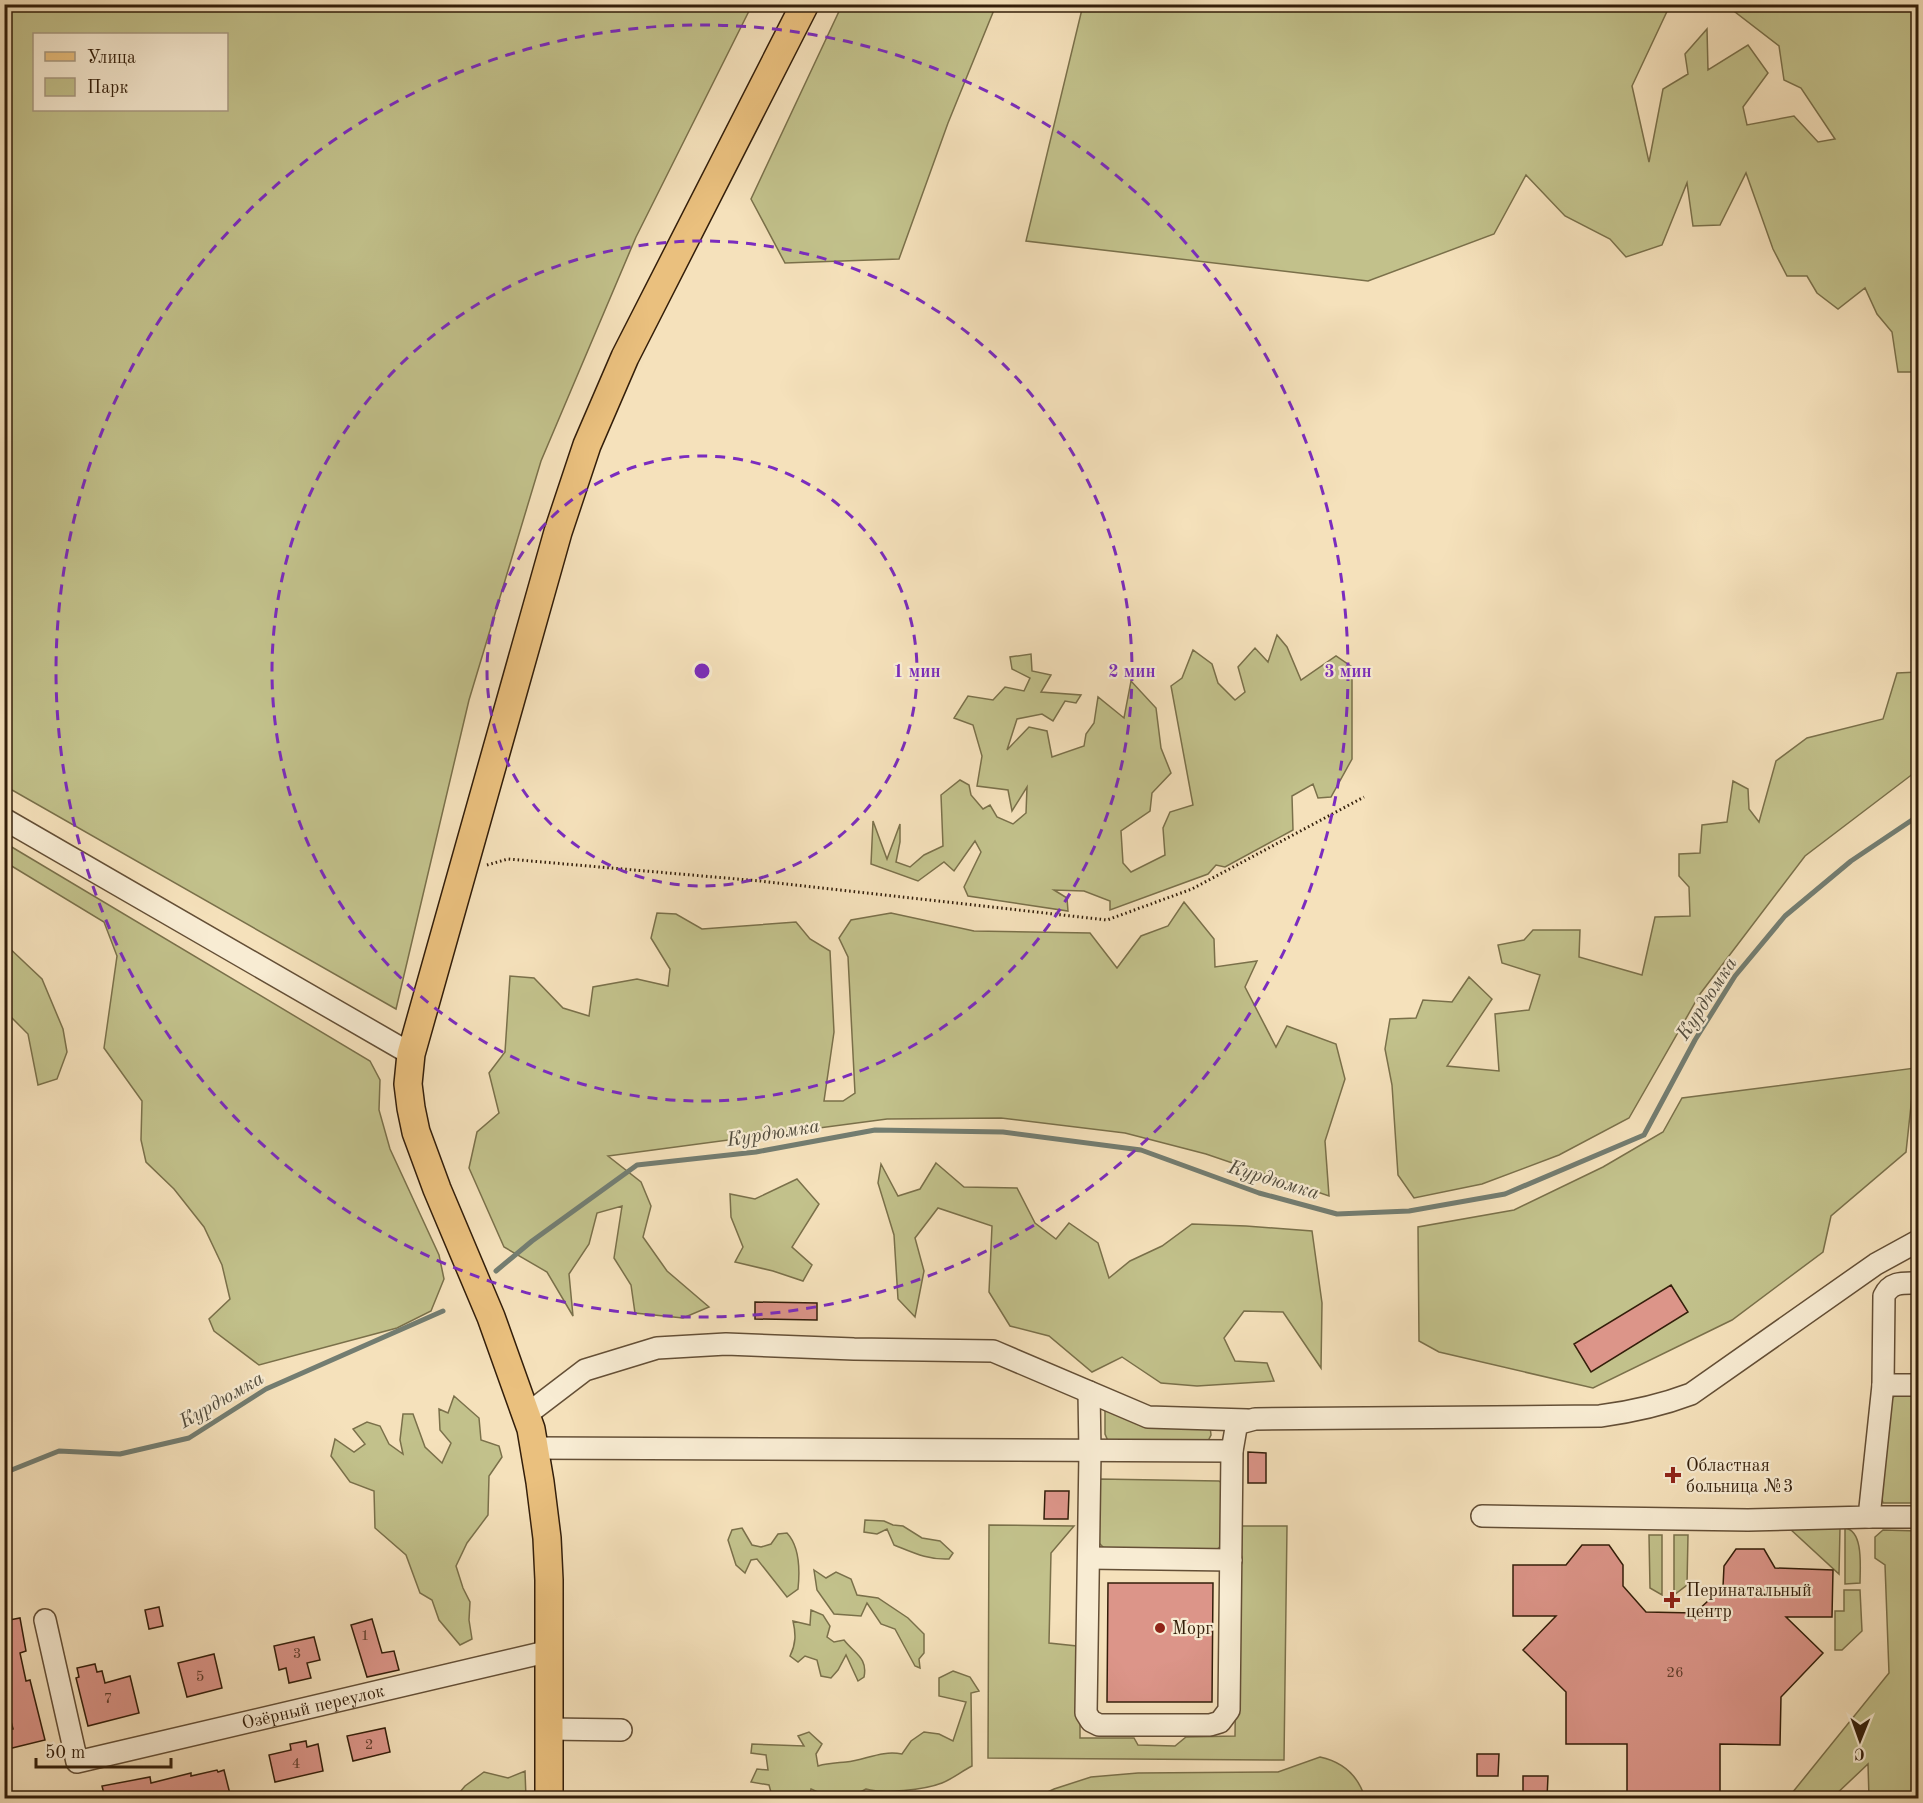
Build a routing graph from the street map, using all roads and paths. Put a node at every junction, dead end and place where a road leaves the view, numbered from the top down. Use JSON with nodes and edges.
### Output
{"nodes":[{"id":1,"x":805,"y":4,"type":"edge"},
{"id":2,"x":1364,"y":797,"type":"dead end"},
{"id":3,"x":4,"y":819,"type":"edge"},
{"id":4,"x":462,"y":873,"type":"junction"},
{"id":5,"x":411,"y":1054,"type":"junction"},
{"id":6,"x":1918,"y":1241,"type":"edge"},
{"id":7,"x":1918,"y":1283,"type":"edge"},
{"id":8,"x":1883,"y":1384,"type":"junction"},
{"id":9,"x":1918,"y":1385,"type":"edge"},
{"id":10,"x":1089,"y":1392,"type":"junction"},
{"id":11,"x":526,"y":1415,"type":"junction"},
{"id":12,"x":1247,"y":1420,"type":"junction"},
{"id":13,"x":533,"y":1448,"type":"junction"},
{"id":14,"x":1232,"y":1451,"type":"junction"},
{"id":15,"x":1090,"y":1452,"type":"junction"},
{"id":16,"x":1482,"y":1516,"type":"dead end"},
{"id":17,"x":1869,"y":1517,"type":"junction"},
{"id":18,"x":1918,"y":1517,"type":"edge"},
{"id":19,"x":1089,"y":1558,"type":"junction"},
{"id":20,"x":1231,"y":1560,"type":"junction"},
{"id":21,"x":45,"y":1620,"type":"dead end"},
{"id":22,"x":550,"y":1651,"type":"junction"},
{"id":23,"x":549,"y":1729,"type":"junction"},
{"id":24,"x":621,"y":1730,"type":"dead end"},
{"id":25,"x":549,"y":1798,"type":"edge"}],
"edges":[{"from":1,"to":4,"type":"main road"},
{"from":2,"to":4,"type":"path"},
{"from":3,"to":5,"type":"street"},
{"from":4,"to":5,"type":"main road"},
{"from":5,"to":11,"type":"main road"},
{"from":6,"to":12,"type":"street"},
{"from":7,"to":8,"type":"street"},
{"from":8,"to":9,"type":"street"},
{"from":8,"to":17,"type":"street"},
{"from":10,"to":11,"type":"street"},
{"from":10,"to":12,"type":"street"},
{"from":10,"to":15,"type":"street"},
{"from":11,"to":13,"type":"main road"},
{"from":12,"to":14,"type":"street"},
{"from":13,"to":15,"type":"street"},
{"from":13,"to":22,"type":"main road"},
{"from":14,"to":15,"type":"street"},
{"from":14,"to":20,"type":"street"},
{"from":15,"to":19,"type":"street"},
{"from":16,"to":17,"type":"street"},
{"from":17,"to":18,"type":"street"},
{"from":19,"to":20,"type":"street"},
{"from":19,"to":20,"type":"street"},
{"from":21,"to":22,"type":"street","name":"Озёрный переулок"},
{"from":22,"to":23,"type":"main road"},
{"from":23,"to":24,"type":"street"},
{"from":23,"to":25,"type":"main road"}]}
